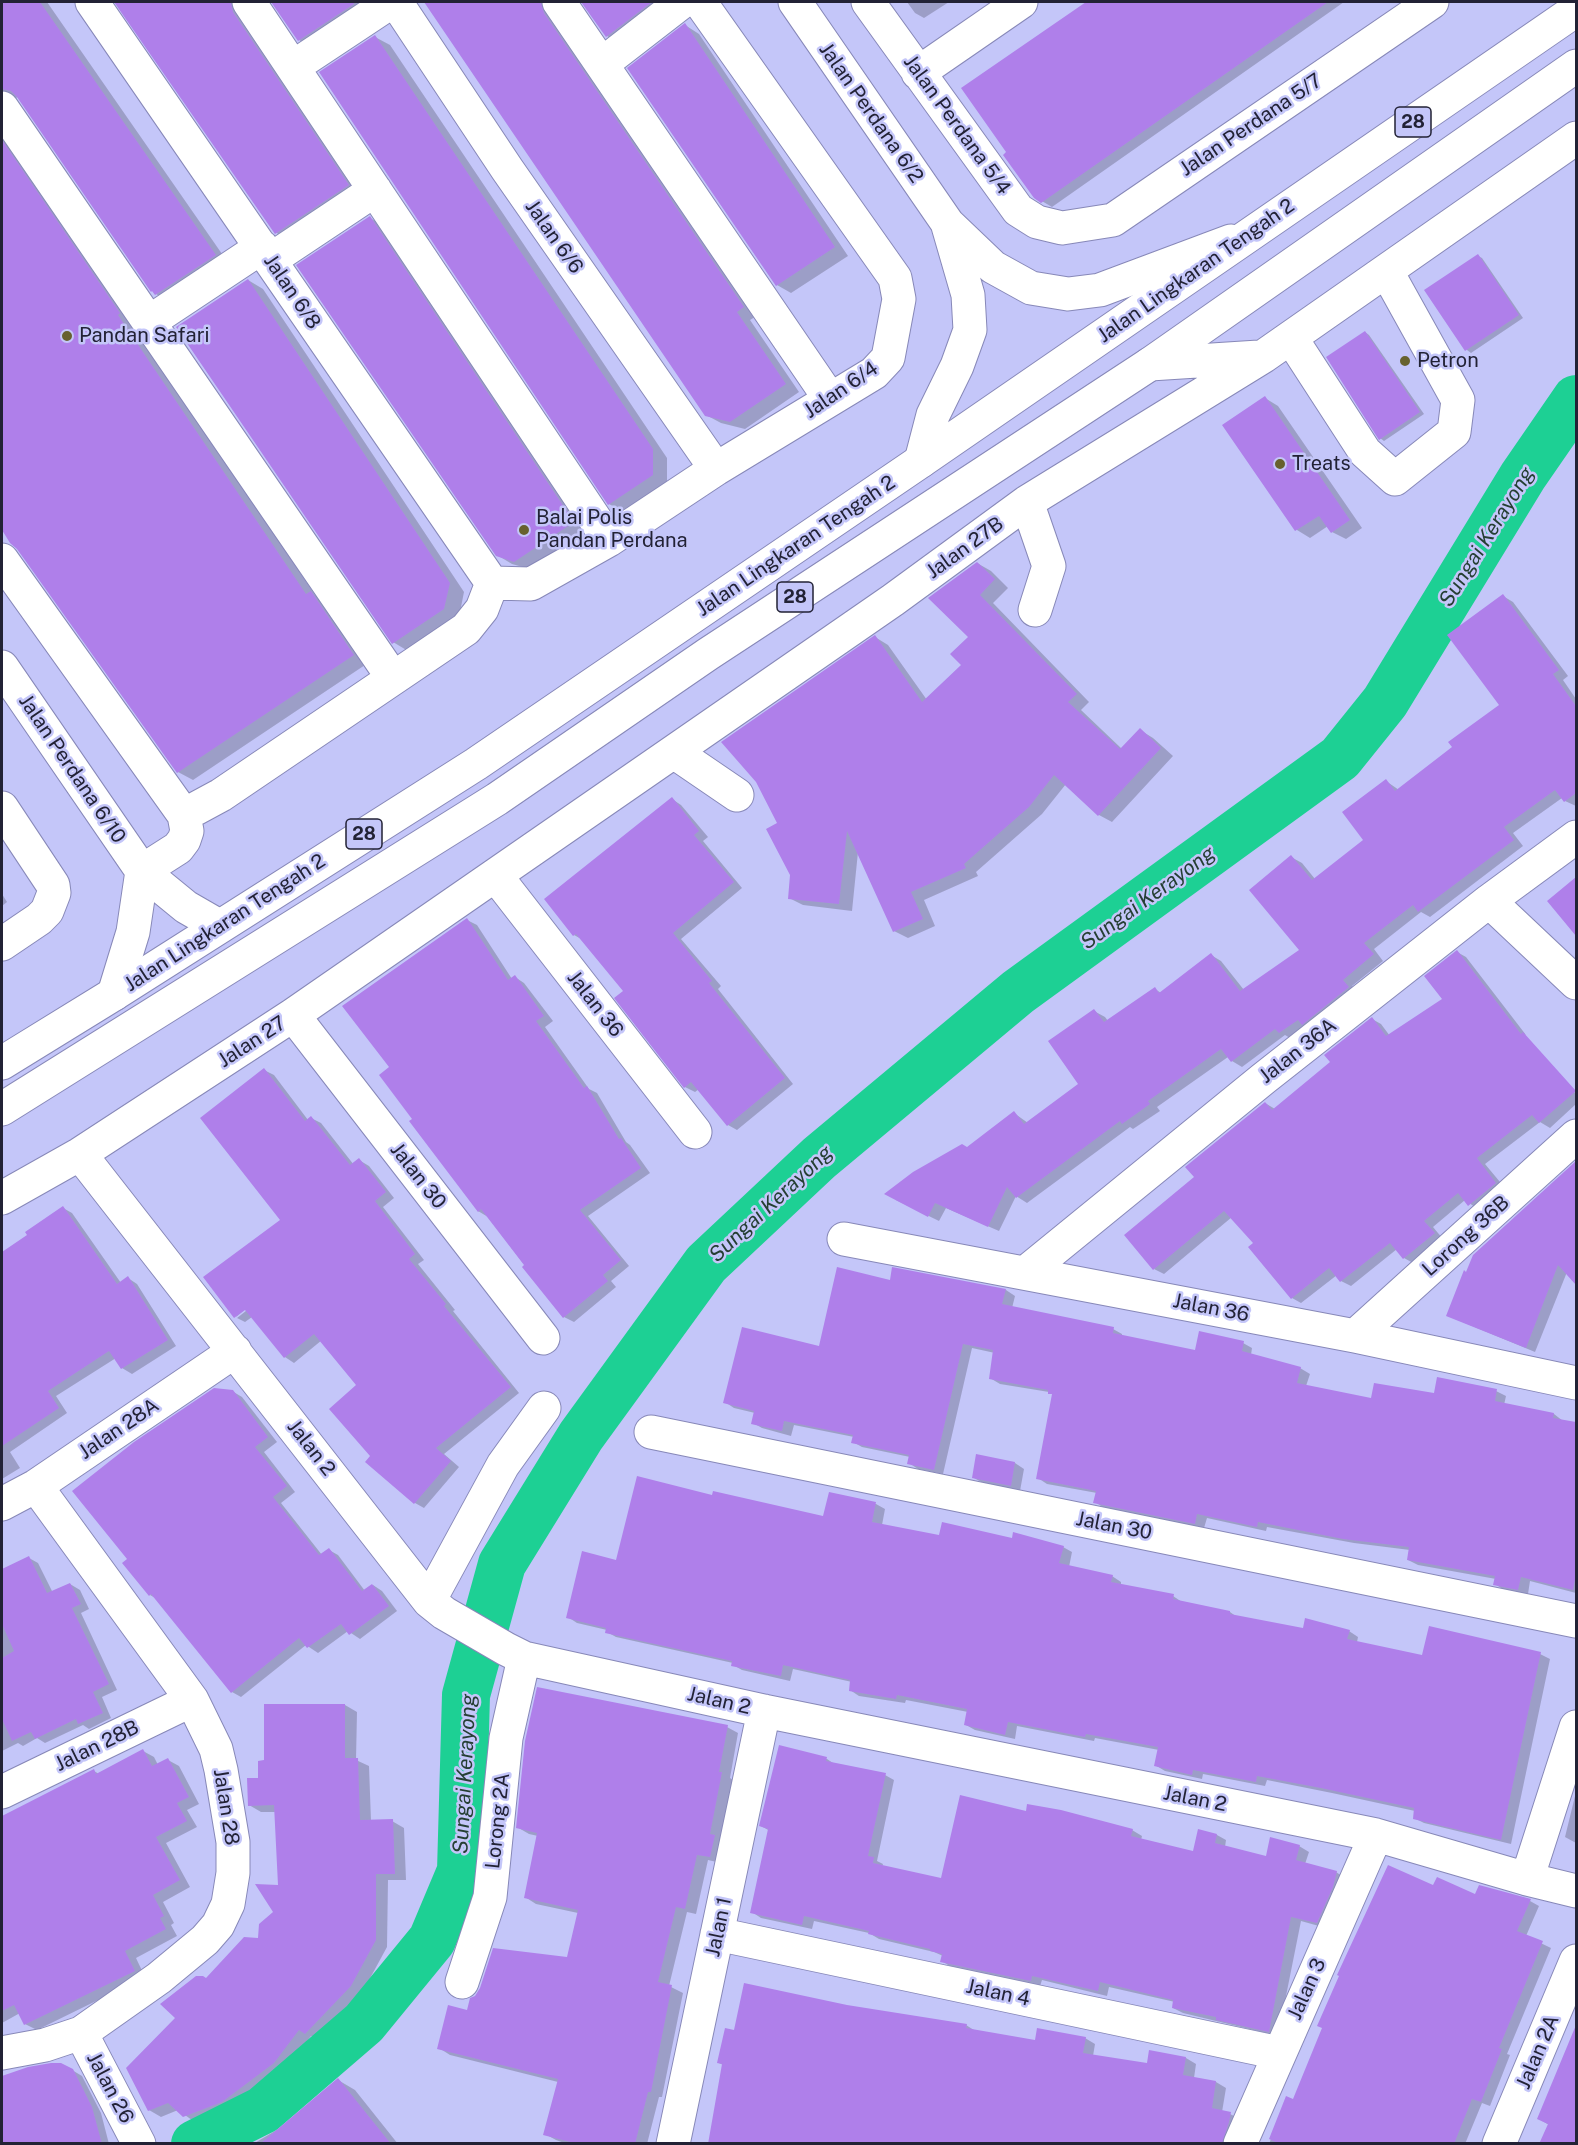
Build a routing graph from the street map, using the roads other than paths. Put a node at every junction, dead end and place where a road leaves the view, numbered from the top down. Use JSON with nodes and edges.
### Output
{"nodes":[{"id":1,"x":249,"y":2,"type":"edge"},
{"id":2,"x":391,"y":2,"type":"edge"},
{"id":3,"x":396,"y":2,"type":"edge"},
{"id":4,"x":559,"y":2,"type":"edge"},
{"id":5,"x":682,"y":2,"type":"edge"},
{"id":6,"x":700,"y":2,"type":"edge"},
{"id":7,"x":795,"y":2,"type":"edge"},
{"id":8,"x":868,"y":2,"type":"edge"},
{"id":9,"x":1021,"y":2,"type":"edge"},
{"id":10,"x":103,"y":5,"type":"edge"},
{"id":11,"x":1420,"y":5,"type":"edge"},
{"id":12,"x":1576,"y":10,"type":"edge"},
{"id":13,"x":602,"y":64,"type":"junction"},
{"id":14,"x":1576,"y":66,"type":"edge"},
{"id":15,"x":292,"y":67,"type":"junction"},
{"id":16,"x":918,"y":73,"type":"junction"},
{"id":17,"x":2,"y":108,"type":"edge"},
{"id":18,"x":1576,"y":138,"type":"edge"},
{"id":19,"x":375,"y":190,"type":"junction"},
{"id":20,"x":948,"y":224,"type":"junction"},
{"id":21,"x":1062,"y":228,"type":"joint"},
{"id":22,"x":1250,"y":234,"type":"junction"},
{"id":23,"x":266,"y":254,"type":"junction"},
{"id":24,"x":1387,"y":272,"type":"junction"},
{"id":25,"x":148,"y":322,"type":"junction"},
{"id":26,"x":1291,"y":338,"type":"junction"},
{"id":27,"x":1264,"y":356,"type":"junction"},
{"id":28,"x":1150,"y":364,"type":"junction"},
{"id":29,"x":830,"y":399,"type":"junction"},
{"id":30,"x":921,"y":461,"type":"junction"},
{"id":31,"x":716,"y":469,"type":"junction"},
{"id":32,"x":1027,"y":502,"type":"junction"},
{"id":33,"x":609,"y":540,"type":"junction"},
{"id":34,"x":2,"y":560,"type":"edge"},
{"id":35,"x":492,"y":584,"type":"junction"},
{"id":36,"x":1035,"y":610,"type":"dead end"},
{"id":37,"x":2,"y":667,"type":"edge"},
{"id":38,"x":393,"y":678,"type":"junction"},
{"id":39,"x":674,"y":752,"type":"junction"},
{"id":40,"x":736,"y":795,"type":"dead end"},
{"id":41,"x":2,"y":808,"type":"edge"},
{"id":42,"x":184,"y":814,"type":"junction"},
{"id":43,"x":1576,"y":837,"type":"edge"},
{"id":44,"x":142,"y":871,"type":"junction"},
{"id":45,"x":496,"y":876,"type":"junction"},
{"id":46,"x":1489,"y":901,"type":"junction"},
{"id":47,"x":219,"y":926,"type":"junction"},
{"id":48,"x":2,"y":944,"type":"edge"},
{"id":49,"x":1576,"y":983,"type":"edge"},
{"id":50,"x":114,"y":993,"type":"junction"},
{"id":51,"x":293,"y":1015,"type":"junction"},
{"id":52,"x":2,"y":1063,"type":"edge"},
{"id":53,"x":2,"y":1109,"type":"edge"},
{"id":54,"x":695,"y":1132,"type":"dead end"},
{"id":55,"x":1576,"y":1136,"type":"edge"},
{"id":56,"x":80,"y":1154,"type":"junction"},
{"id":57,"x":2,"y":1198,"type":"edge"},
{"id":58,"x":844,"y":1239,"type":"dead end"},
{"id":59,"x":1025,"y":1273,"type":"junction"},
{"id":60,"x":1355,"y":1336,"type":"junction"},
{"id":61,"x":543,"y":1338,"type":"dead end"},
{"id":62,"x":235,"y":1351,"type":"junction"},
{"id":63,"x":1576,"y":1383,"type":"edge"},
{"id":64,"x":544,"y":1408,"type":"dead end"},
{"id":65,"x":651,"y":1432,"type":"dead end"},
{"id":66,"x":36,"y":1486,"type":"junction"},
{"id":67,"x":2,"y":1504,"type":"edge"},
{"id":68,"x":436,"y":1607,"type":"junction"},
{"id":69,"x":1576,"y":1621,"type":"edge"},
{"id":70,"x":515,"y":1653,"type":"junction"},
{"id":71,"x":192,"y":1700,"type":"junction"},
{"id":72,"x":764,"y":1711,"type":"junction"},
{"id":73,"x":1576,"y":1727,"type":"edge"},
{"id":74,"x":2,"y":1792,"type":"edge"},
{"id":75,"x":1376,"y":1835,"type":"junction"},
{"id":76,"x":1527,"y":1879,"type":"junction"},
{"id":77,"x":1576,"y":1891,"type":"edge"},
{"id":78,"x":717,"y":1934,"type":"junction"},
{"id":79,"x":1576,"y":1961,"type":"edge"},
{"id":80,"x":462,"y":1982,"type":"dead end"},
{"id":81,"x":81,"y":2033,"type":"junction"},
{"id":82,"x":2,"y":2053,"type":"edge"},
{"id":83,"x":1279,"y":2053,"type":"junction"},
{"id":84,"x":134,"y":2134,"type":"edge"},
{"id":85,"x":673,"y":2144,"type":"edge"},
{"id":86,"x":1240,"y":2144,"type":"edge"},
{"id":87,"x":1499,"y":2144,"type":"edge"}],
"edges":[{"from":1,"to":15,"type":"main road"},
{"from":2,"to":15,"type":"main road"},
{"from":3,"to":31,"type":"main road","name":"Jalan 6/6"},
{"from":4,"to":13,"type":"main road"},
{"from":5,"to":13,"type":"main road"},
{"from":6,"to":29,"type":"main road","name":"Jalan 6/4"},
{"from":7,"to":20,"type":"main road","name":"Jalan Perdana 6/2"},
{"from":8,"to":16,"type":"main road","name":"Jalan Perdana 5/4"},
{"from":9,"to":16,"type":"main road"},
{"from":10,"to":23,"type":"main road","name":"Jalan 6/8"},
{"from":11,"to":21,"type":"main road","name":"Jalan Perdana 5/7"},
{"from":12,"to":22,"type":"main road","name":"Jalan Lingkaran Tengah 2","number":"28"},
{"from":13,"to":29,"type":"main road"},
{"from":14,"to":28,"type":"main road","name":"Jalan Lingkaran Tengah 2","number":"28"},
{"from":15,"to":19,"type":"main road"},
{"from":16,"to":21,"type":"main road","name":"Jalan Perdana 5/4"},
{"from":17,"to":25,"type":"main road"},
{"from":18,"to":24,"type":"main road","name":"Jalan 27B"},
{"from":19,"to":23,"type":"main road"},
{"from":19,"to":33,"type":"main road"},
{"from":20,"to":22,"type":"main road","name":"Jalan Perdana 6/2"},
{"from":20,"to":30,"type":"main road","name":"Jalan Perdana 6/2"},
{"from":22,"to":30,"type":"main road","name":"Jalan Lingkaran Tengah 2","number":"28"},
{"from":23,"to":25,"type":"main road"},
{"from":23,"to":35,"type":"main road","name":"Jalan 6/8"},
{"from":24,"to":26,"type":"main road","name":"Jalan 27B"},
{"from":24,"to":26,"type":"main road"},
{"from":25,"to":38,"type":"main road"},
{"from":26,"to":27,"type":"main road","name":"Jalan 27B"},
{"from":27,"to":28,"type":"main road"},
{"from":27,"to":32,"type":"main road","name":"Jalan 27B"},
{"from":28,"to":53,"type":"main road","name":"Jalan Lingkaran Tengah 2","number":"28"},
{"from":29,"to":31,"type":"main road","name":"Jalan 6/4"},
{"from":30,"to":47,"type":"main road","name":"Jalan Lingkaran Tengah 2","number":"28"},
{"from":31,"to":33,"type":"main road","name":"Jalan 6/4"},
{"from":32,"to":36,"type":"main road"},
{"from":32,"to":39,"type":"main road","name":"Jalan 27B"},
{"from":33,"to":35,"type":"main road","name":"Jalan 6/4"},
{"from":34,"to":42,"type":"main road"},
{"from":35,"to":38,"type":"main road"},
{"from":37,"to":44,"type":"main road","name":"Jalan Perdana 6/10"},
{"from":38,"to":42,"type":"main road"},
{"from":39,"to":40,"type":"main road"},
{"from":39,"to":45,"type":"main road","name":"Jalan 27B"},
{"from":41,"to":48,"type":"main road"},
{"from":42,"to":44,"type":"main road"},
{"from":43,"to":46,"type":"main road","name":"Jalan 36A"},
{"from":44,"to":47,"type":"main road","name":"Jalan Perdana 6/10"},
{"from":44,"to":50,"type":"main road"},
{"from":45,"to":51,"type":"main road","name":"Jalan 27"},
{"from":45,"to":54,"type":"main road","name":"Jalan 36"},
{"from":46,"to":49,"type":"main road"},
{"from":46,"to":59,"type":"main road","name":"Jalan 36A"},
{"from":47,"to":50,"type":"main road","name":"Jalan Lingkaran Tengah 2","number":"28"},
{"from":50,"to":52,"type":"main road","name":"Jalan Lingkaran Tengah 2","number":"28"},
{"from":51,"to":56,"type":"main road","name":"Jalan 27"},
{"from":51,"to":61,"type":"main road","name":"Jalan 30"},
{"from":55,"to":60,"type":"main road","name":"Lorong 36B"},
{"from":56,"to":57,"type":"main road","name":"Jalan 27"},
{"from":56,"to":62,"type":"main road","name":"Jalan 2"},
{"from":58,"to":59,"type":"main road","name":"Jalan 36"},
{"from":59,"to":60,"type":"main road","name":"Jalan 36"},
{"from":60,"to":63,"type":"main road","name":"Jalan 36"},
{"from":62,"to":66,"type":"main road","name":"Jalan 28A"},
{"from":62,"to":68,"type":"main road","name":"Jalan 2"},
{"from":64,"to":68,"type":"main road"},
{"from":65,"to":69,"type":"main road","name":"Jalan 30"},
{"from":66,"to":67,"type":"main road","name":"Jalan 28A"},
{"from":66,"to":71,"type":"main road","name":"Jalan 28"},
{"from":68,"to":70,"type":"main road","name":"Jalan 2"},
{"from":70,"to":72,"type":"main road","name":"Jalan 2"},
{"from":70,"to":80,"type":"main road","name":"Lorong 2A"},
{"from":71,"to":74,"type":"main road","name":"Jalan 28B"},
{"from":71,"to":81,"type":"main road","name":"Jalan 28"},
{"from":72,"to":75,"type":"main road","name":"Jalan 2"},
{"from":72,"to":78,"type":"main road","name":"Jalan 1"},
{"from":73,"to":76,"type":"main road"},
{"from":75,"to":76,"type":"main road","name":"Jalan 2"},
{"from":75,"to":83,"type":"main road","name":"Jalan 3"},
{"from":76,"to":77,"type":"main road","name":"Jalan 2"},
{"from":78,"to":83,"type":"main road","name":"Jalan 4"},
{"from":78,"to":85,"type":"main road","name":"Jalan 1"},
{"from":79,"to":87,"type":"main road","name":"Jalan 2A"},
{"from":81,"to":82,"type":"main road","name":"Jalan 28"},
{"from":81,"to":84,"type":"main road","name":"Jalan 26"},
{"from":83,"to":86,"type":"main road","name":"Jalan 3"}]}
